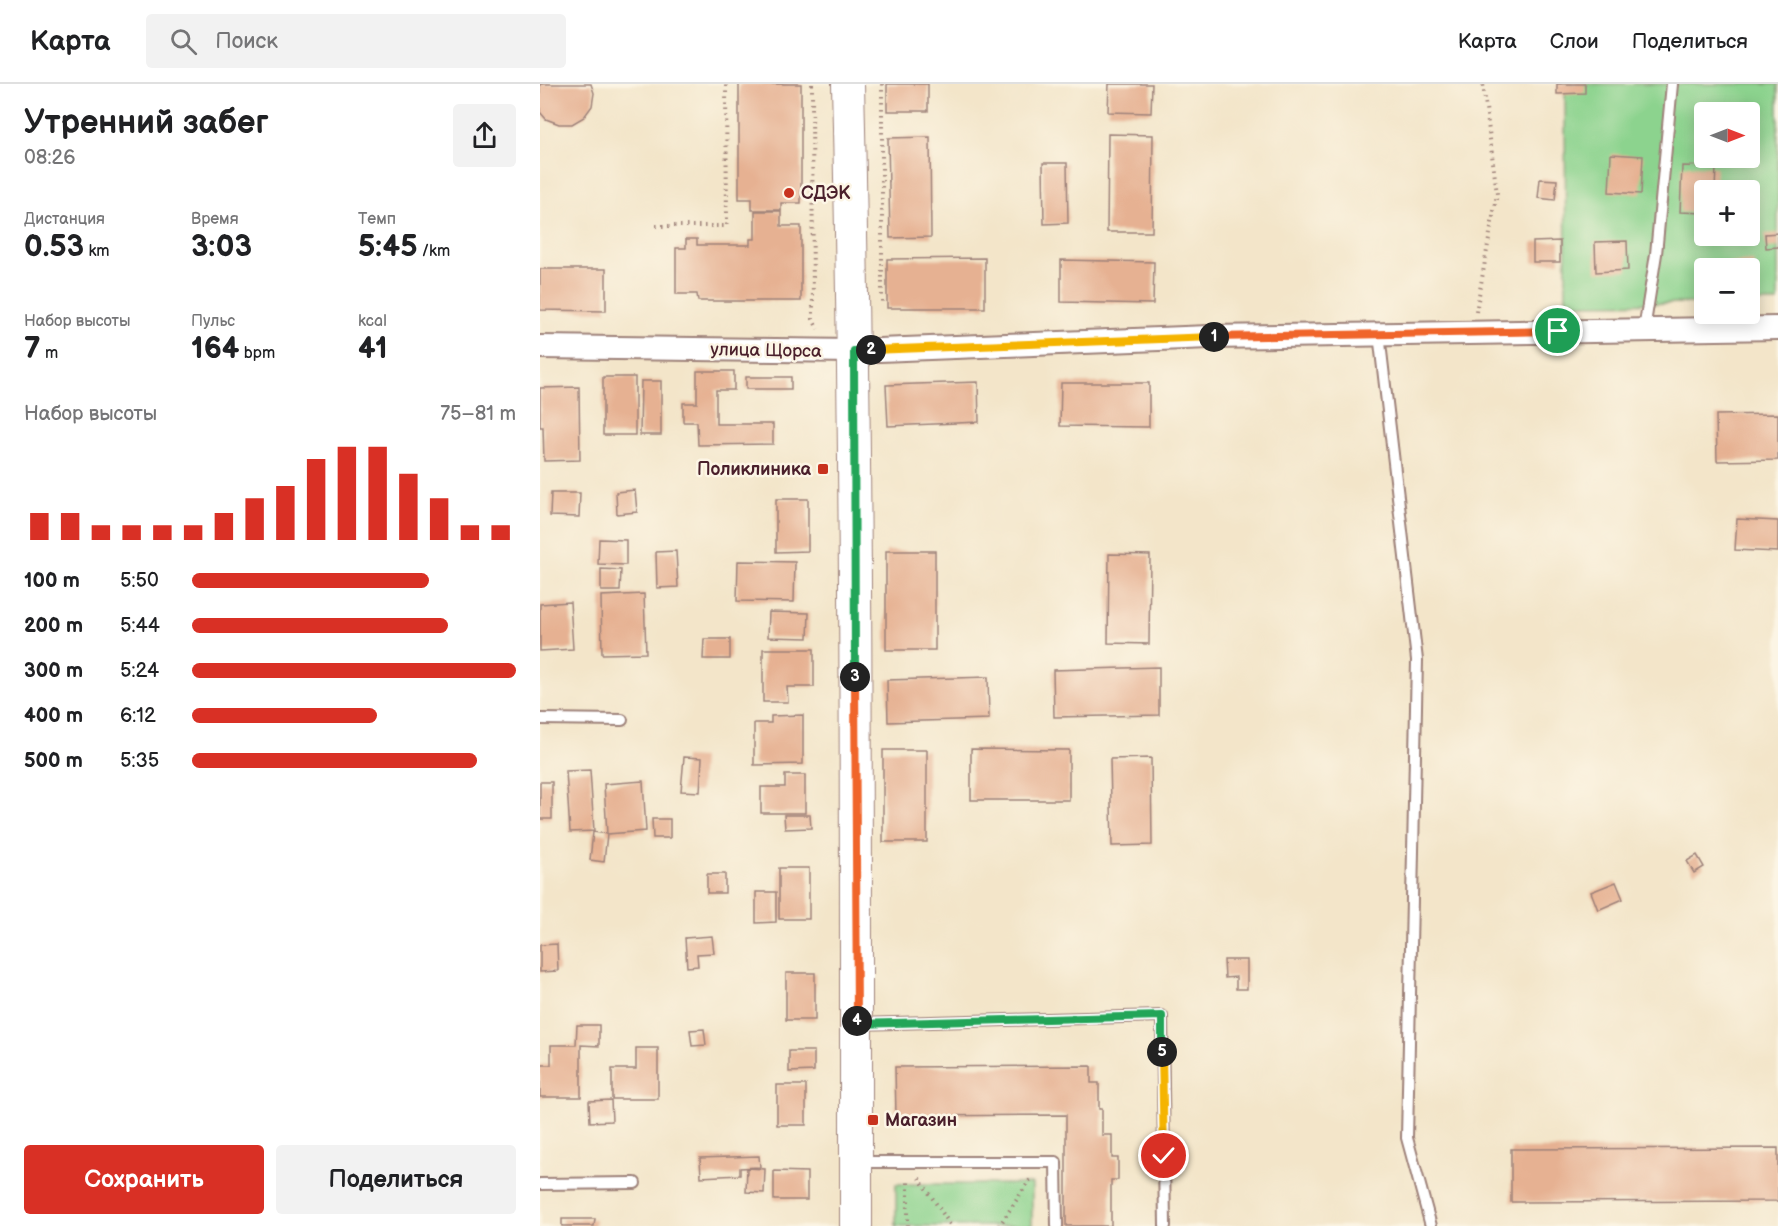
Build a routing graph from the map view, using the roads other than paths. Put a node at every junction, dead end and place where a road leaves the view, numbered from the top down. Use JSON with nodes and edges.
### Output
{"nodes":[{"id":1,"x":848,"y":84,"type":"edge"},
{"id":2,"x":1672,"y":84,"type":"edge"},
{"id":3,"x":1778,"y":328,"type":"edge"},
{"id":4,"x":1644,"y":330,"type":"junction"},
{"id":5,"x":1379,"y":334,"type":"junction"},
{"id":6,"x":540,"y":347,"type":"edge"},
{"id":7,"x":841,"y":351,"type":"junction"},
{"id":8,"x":540,"y":719,"type":"edge"},
{"id":9,"x":622,"y":720,"type":"dead end"},
{"id":10,"x":857,"y":1024,"type":"junction"},
{"id":11,"x":855,"y":1162,"type":"junction"},
{"id":12,"x":635,"y":1183,"type":"dead end"},
{"id":13,"x":540,"y":1184,"type":"edge"},
{"id":14,"x":855,"y":1226,"type":"edge"},
{"id":15,"x":1057,"y":1226,"type":"edge"},
{"id":16,"x":1165,"y":1226,"type":"edge"},
{"id":17,"x":1431,"y":1226,"type":"edge"}],
"edges":[{"from":1,"to":7,"type":"street"},
{"from":2,"to":4,"type":"lane"},
{"from":3,"to":4,"type":"street","name":"улица Щорса"},
{"from":4,"to":5,"type":"street","name":"улица Щорса"},
{"from":5,"to":7,"type":"street","name":"улица Щорса"},
{"from":5,"to":17,"type":"lane"},
{"from":6,"to":7,"type":"street","name":"улица Щорса"},
{"from":7,"to":10,"type":"street"},
{"from":8,"to":9,"type":"lane"},
{"from":10,"to":11,"type":"street"},
{"from":10,"to":16,"type":"lane"},
{"from":11,"to":14,"type":"street"},
{"from":11,"to":15,"type":"lane"},
{"from":12,"to":13,"type":"lane"}]}
